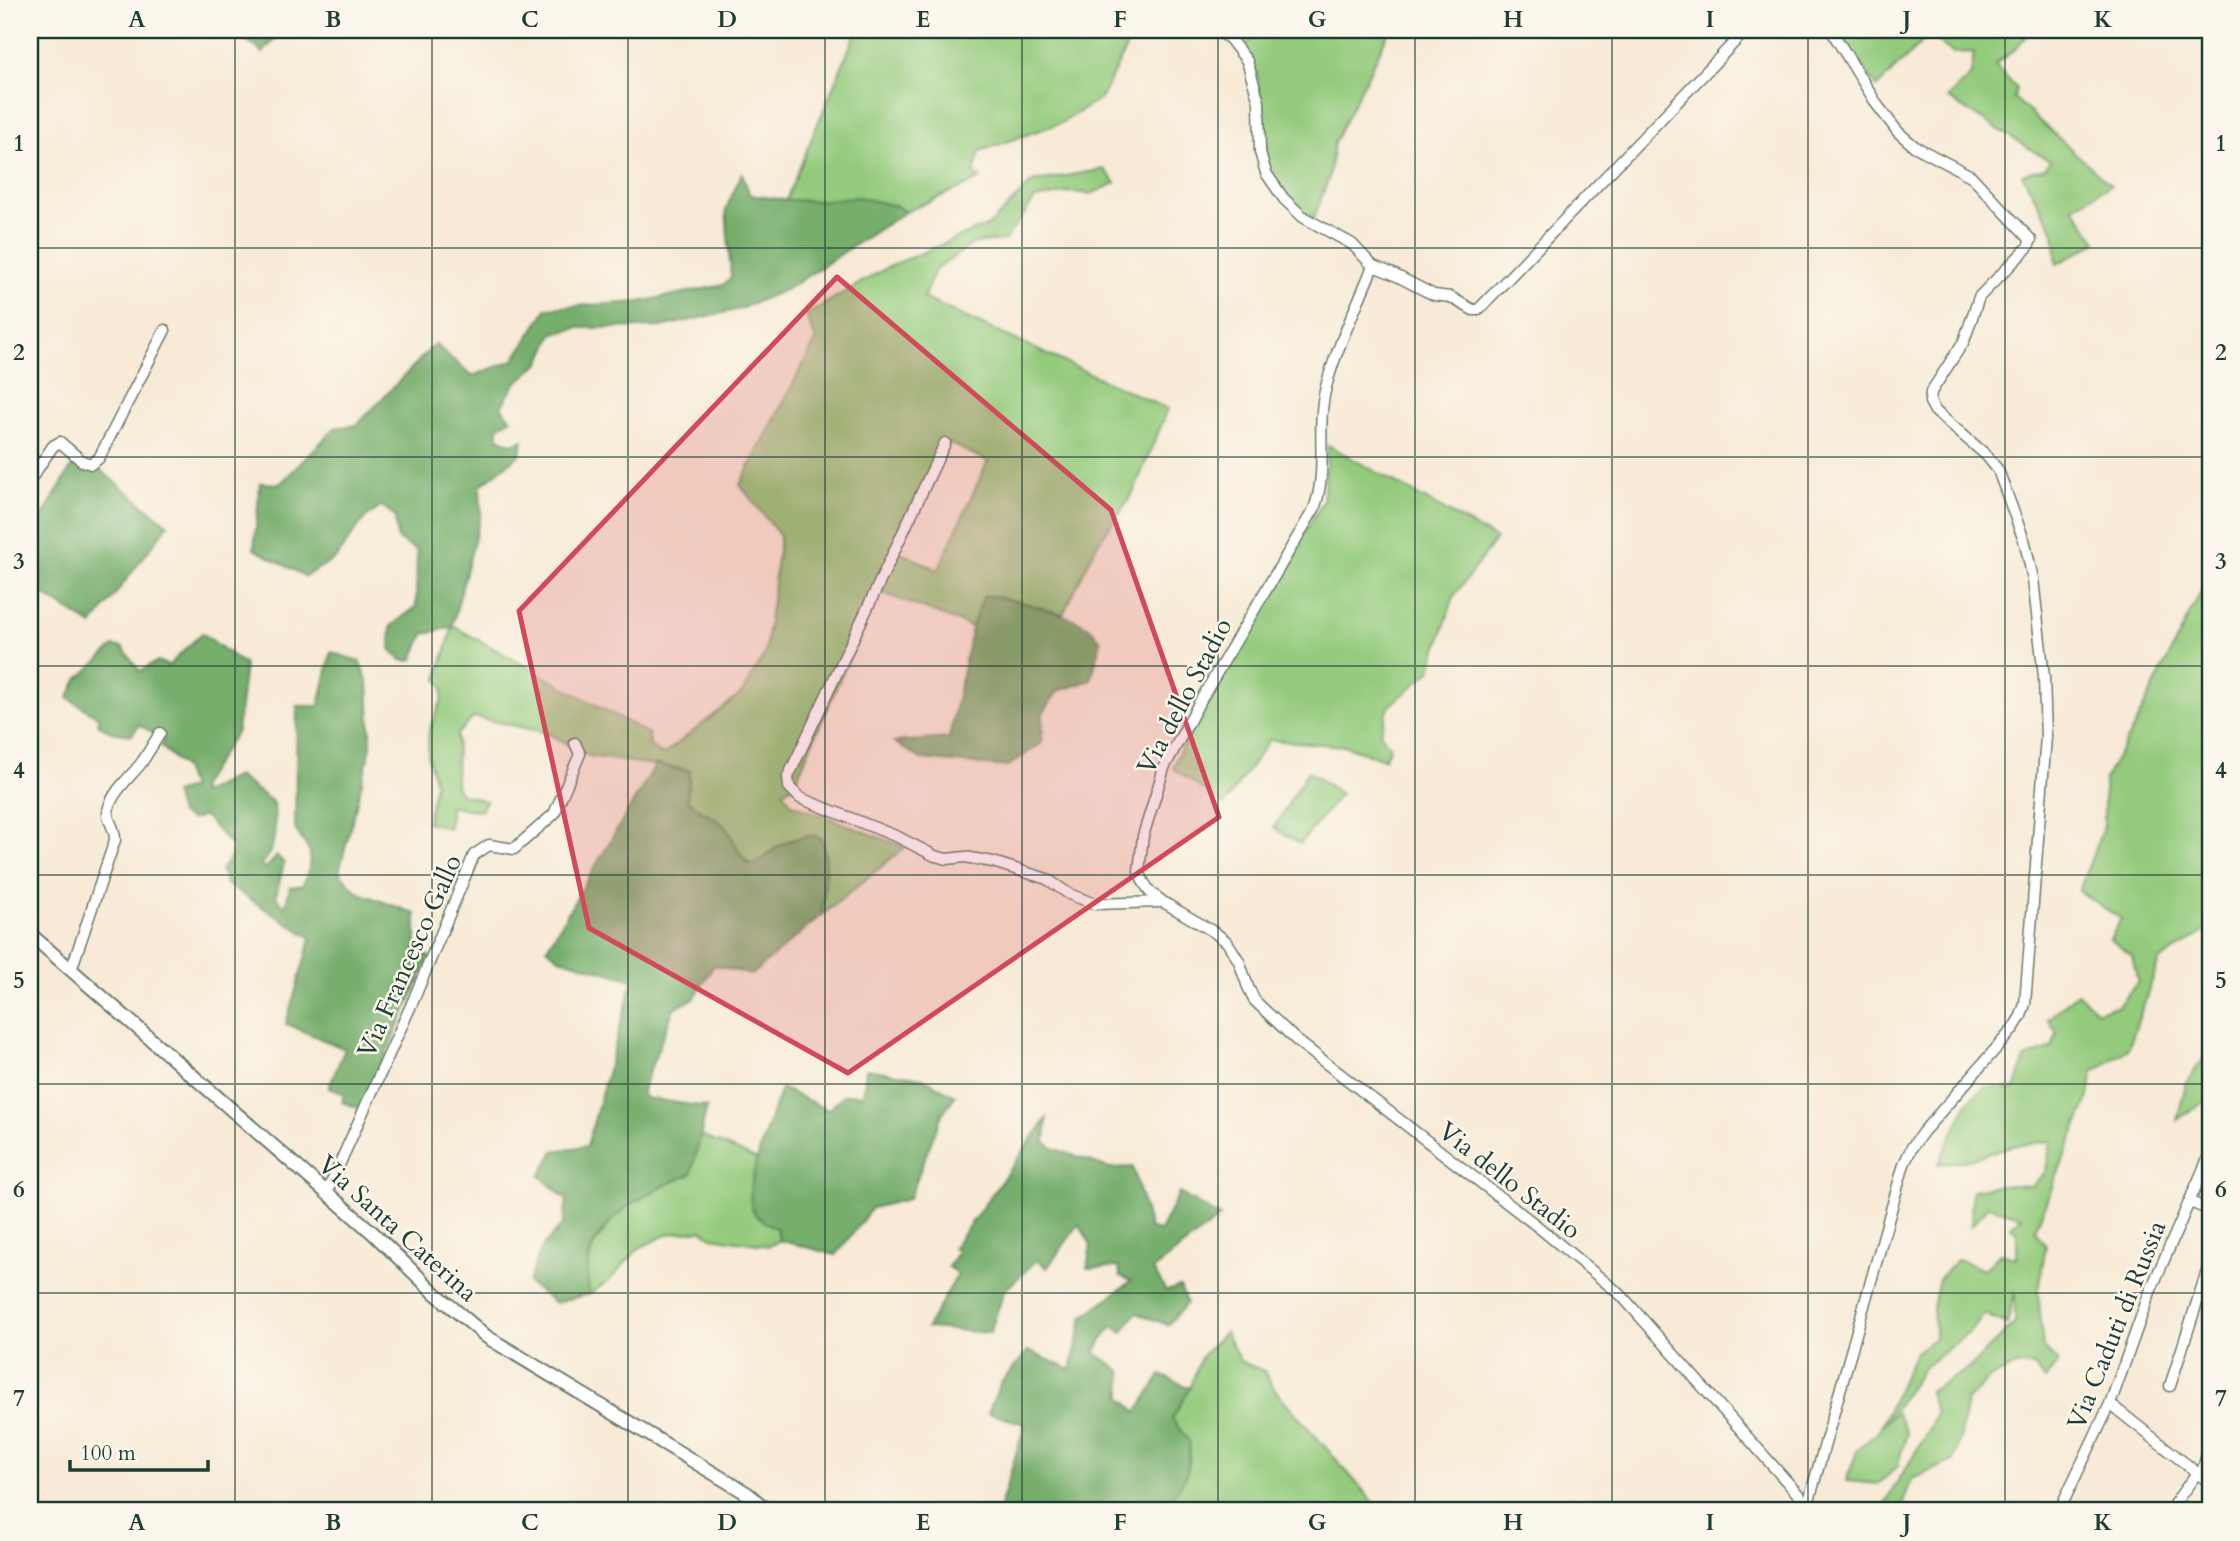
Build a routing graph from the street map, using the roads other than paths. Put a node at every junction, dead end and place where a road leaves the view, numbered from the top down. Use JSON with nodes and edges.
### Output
{"nodes":[{"id":1,"x":1217,"y":30,"type":"edge"},
{"id":2,"x":1746,"y":30,"type":"edge"},
{"id":3,"x":1831,"y":30,"type":"edge"},
{"id":4,"x":1373,"y":266,"type":"junction"},
{"id":5,"x":165,"y":330,"type":"dead end"},
{"id":6,"x":945,"y":443,"type":"dead end"},
{"id":7,"x":30,"y":480,"type":"edge"},
{"id":8,"x":160,"y":733,"type":"dead end"},
{"id":9,"x":575,"y":743,"type":"dead end"},
{"id":10,"x":1163,"y":902,"type":"junction"},
{"id":11,"x":30,"y":934,"type":"edge"},
{"id":12,"x":71,"y":970,"type":"junction"},
{"id":13,"x":2210,"y":1154,"type":"edge"},
{"id":14,"x":326,"y":1194,"type":"junction"},
{"id":15,"x":2190,"y":1202,"type":"junction"},
{"id":16,"x":2210,"y":1210,"type":"edge"},
{"id":17,"x":2210,"y":1264,"type":"edge"},
{"id":18,"x":2170,"y":1386,"type":"dead end"},
{"id":19,"x":2110,"y":1404,"type":"junction"},
{"id":20,"x":2210,"y":1444,"type":"edge"},
{"id":21,"x":2199,"y":1474,"type":"junction"},
{"id":22,"x":2210,"y":1483,"type":"edge"},
{"id":23,"x":1810,"y":1508,"type":"edge"},
{"id":24,"x":768,"y":1511,"type":"edge"},
{"id":25,"x":2059,"y":1511,"type":"edge"},
{"id":26,"x":2169,"y":1511,"type":"edge"}],
"edges":[{"from":1,"to":4,"type":"street"},
{"from":2,"to":4,"type":"street"},
{"from":3,"to":23,"type":"street"},
{"from":4,"to":10,"type":"street","name":"Via dello Stadio"},
{"from":5,"to":7,"type":"street"},
{"from":6,"to":10,"type":"street"},
{"from":8,"to":12,"type":"street"},
{"from":9,"to":14,"type":"street","name":"Via Francesco Gallo"},
{"from":10,"to":23,"type":"street","name":"Via dello Stadio"},
{"from":11,"to":12,"type":"street","name":"Via Santa Caterina"},
{"from":12,"to":14,"type":"street","name":"Via Santa Caterina"},
{"from":13,"to":15,"type":"street","name":"Via Caduti di Russia"},
{"from":14,"to":24,"type":"street","name":"Via Santa Caterina"},
{"from":15,"to":16,"type":"street"},
{"from":15,"to":19,"type":"street","name":"Via Caduti di Russia"},
{"from":17,"to":18,"type":"street"},
{"from":19,"to":21,"type":"street"},
{"from":19,"to":25,"type":"street","name":"Via Caduti di Russia"},
{"from":20,"to":21,"type":"street"},
{"from":21,"to":22,"type":"street"},
{"from":21,"to":26,"type":"street"}]}
